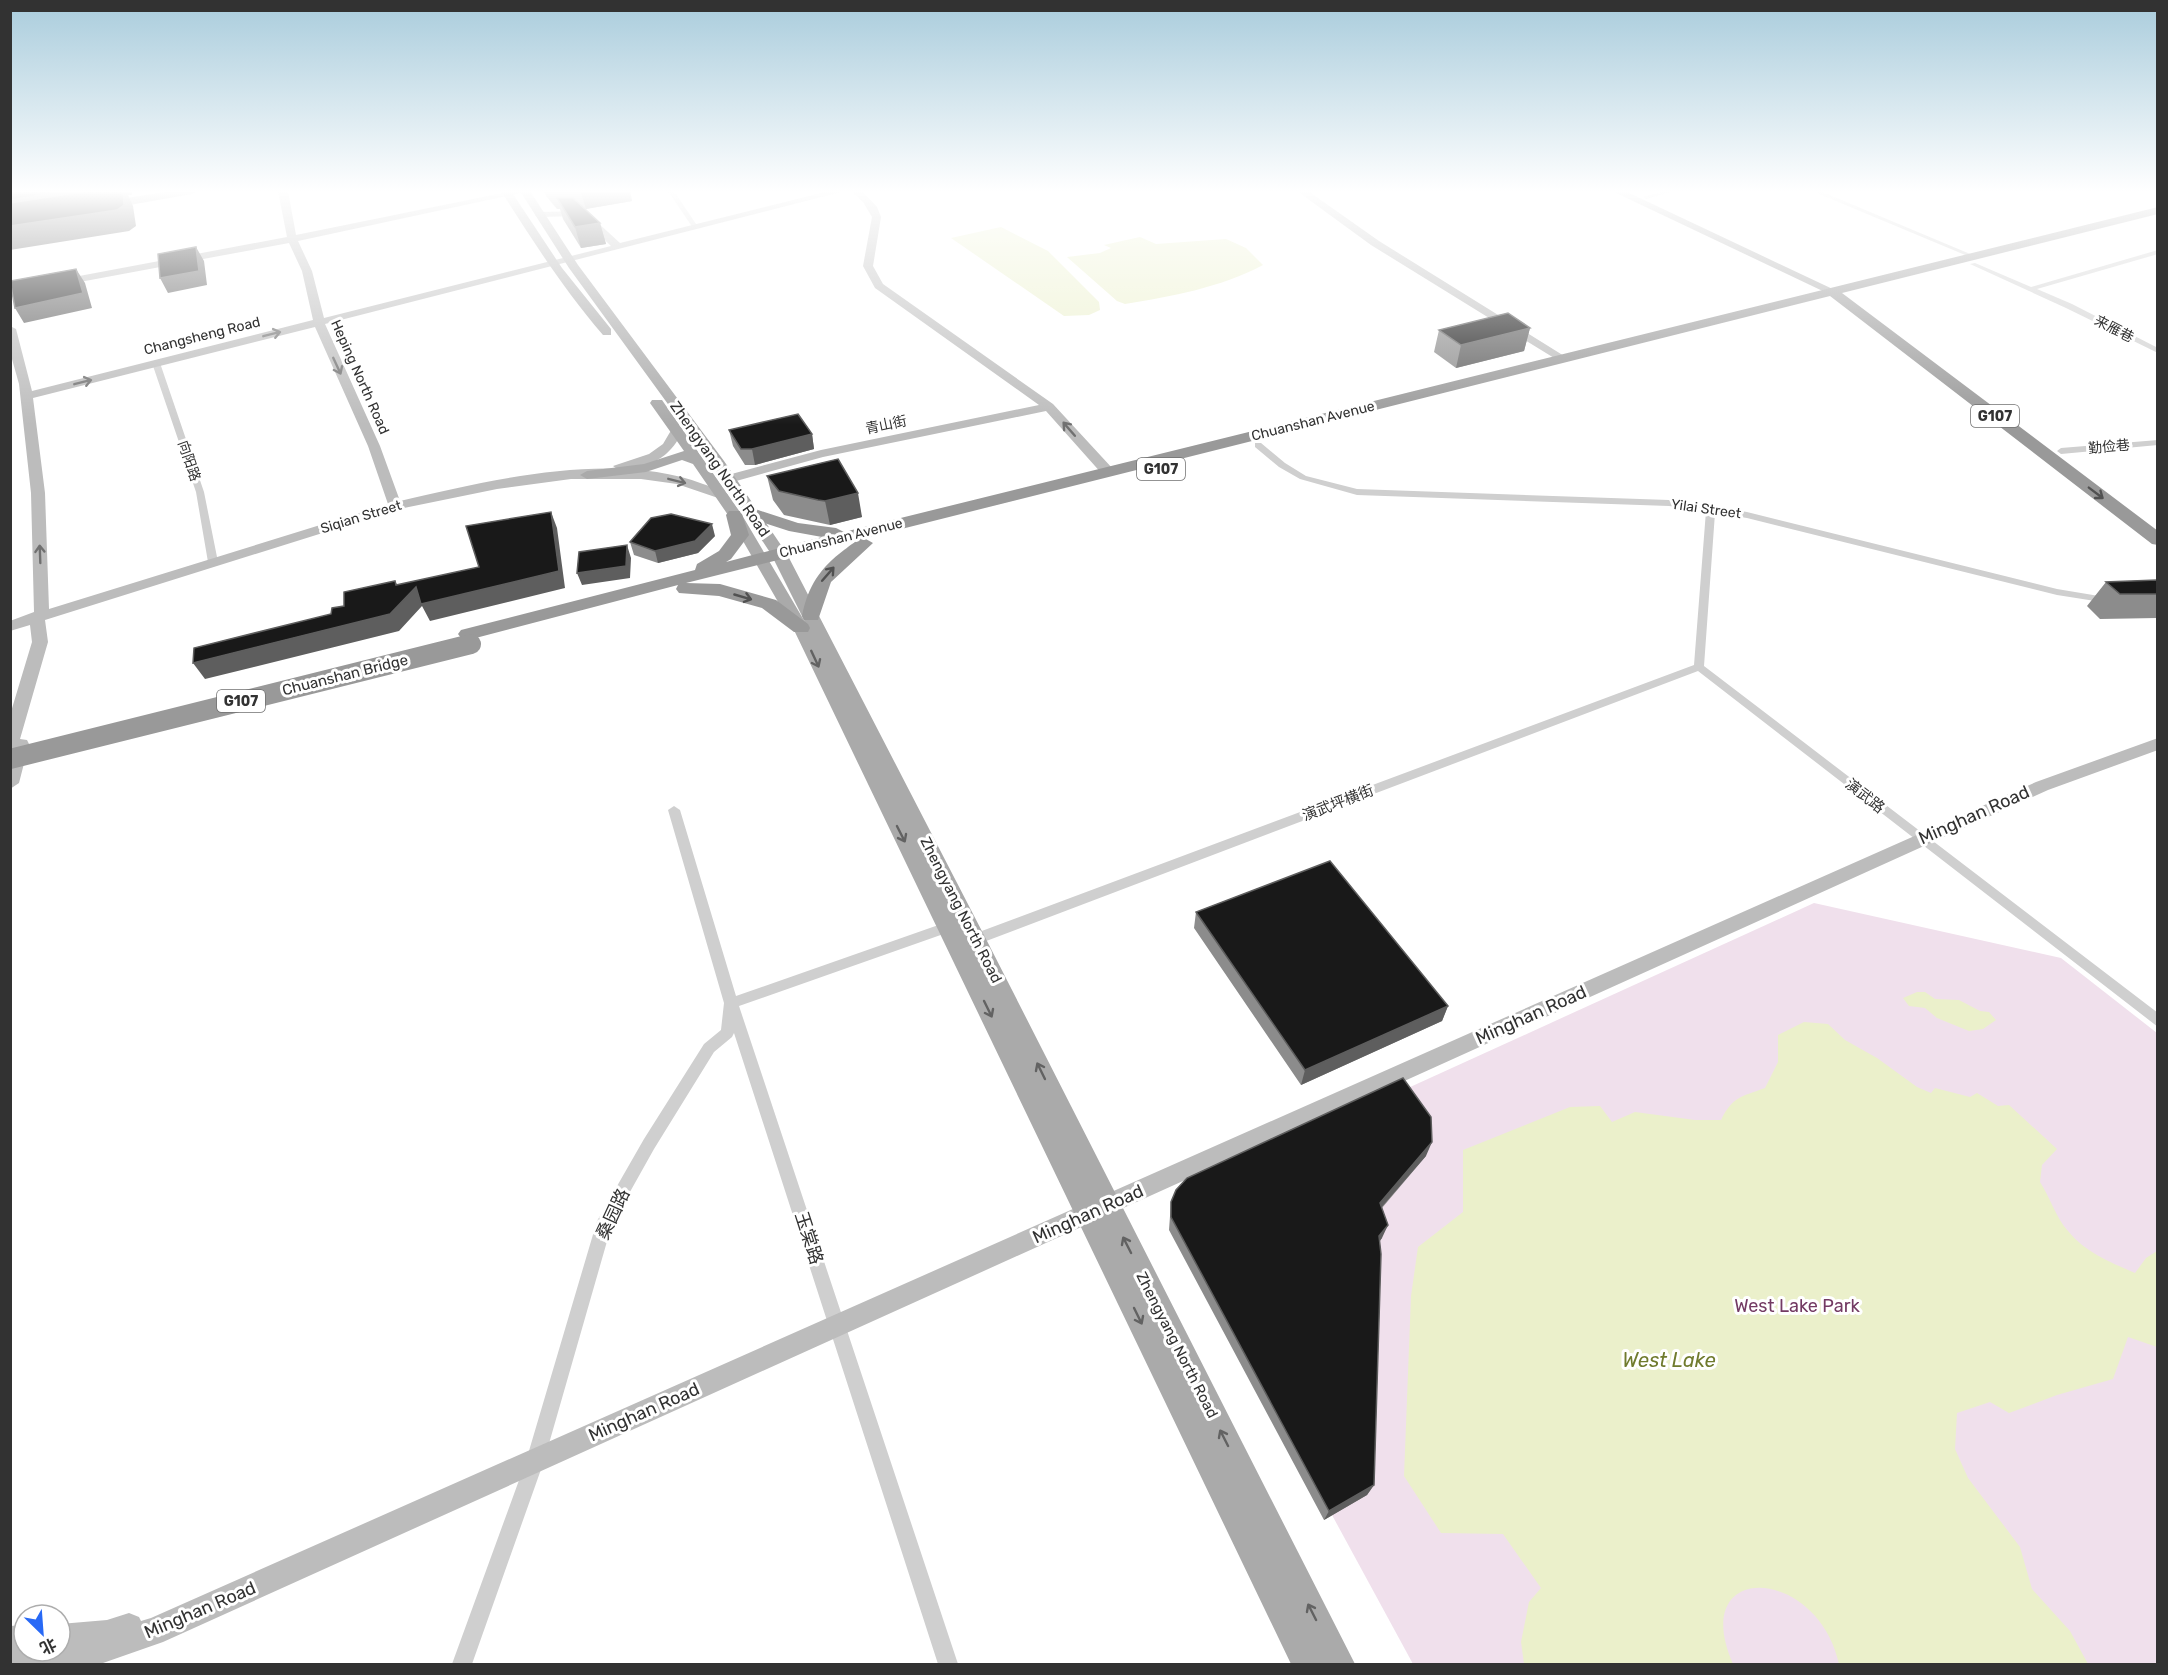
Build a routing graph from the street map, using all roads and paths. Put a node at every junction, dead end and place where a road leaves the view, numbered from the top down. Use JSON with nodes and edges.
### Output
{"nodes":[{"id":1,"x":131,"y":269,"type":"edge"},
{"id":2,"x":306,"y":269,"type":"edge"},
{"id":3,"x":528,"y":269,"type":"edge"},
{"id":4,"x":564,"y":269,"type":"edge"},
{"id":5,"x":566,"y":269,"type":"edge"},
{"id":6,"x":870,"y":269,"type":"edge"},
{"id":7,"x":1417,"y":269,"type":"edge"},
{"id":8,"x":1788,"y":269,"type":"edge"},
{"id":9,"x":1792,"y":269,"type":"edge"},
{"id":10,"x":1937,"y":269,"type":"edge"},
{"id":11,"x":1990,"y":269,"type":"edge"},
{"id":12,"x":2098,"y":269,"type":"edge"},
{"id":13,"x":2030,"y":289,"type":"junction"},
{"id":14,"x":10,"y":292,"type":"edge"},
{"id":15,"x":1842,"y":294,"type":"junction"},
{"id":16,"x":319,"y":322,"type":"junction"},
{"id":17,"x":10,"y":329,"type":"edge"},
{"id":18,"x":2157,"y":351,"type":"edge"},
{"id":19,"x":1563,"y":359,"type":"junction"},
{"id":20,"x":156,"y":363,"type":"junction"},
{"id":21,"x":16,"y":374,"type":"edge"},
{"id":22,"x":26,"y":396,"type":"junction"},
{"id":23,"x":1050,"y":406,"type":"junction"},
{"id":24,"x":677,"y":430,"type":"junction"},
{"id":25,"x":2157,"y":442,"type":"edge"},
{"id":26,"x":1258,"y":445,"type":"junction"},
{"id":27,"x":2061,"y":451,"type":"junction"},
{"id":28,"x":697,"y":460,"type":"junction"},
{"id":29,"x":1108,"y":472,"type":"junction"},
{"id":30,"x":587,"y":475,"type":"junction"},
{"id":31,"x":725,"y":487,"type":"junction"},
{"id":32,"x":394,"y":504,"type":"junction"},
{"id":33,"x":1711,"y":508,"type":"junction"},
{"id":34,"x":745,"y":514,"type":"junction"},
{"id":35,"x":2157,"y":523,"type":"edge"},
{"id":36,"x":860,"y":538,"type":"junction"},
{"id":37,"x":2157,"y":540,"type":"edge"},
{"id":38,"x":212,"y":560,"type":"junction"},
{"id":39,"x":773,"y":561,"type":"junction"},
{"id":40,"x":688,"y":583,"type":"junction"},
{"id":41,"x":2119,"y":600,"type":"edge"},
{"id":42,"x":42,"y":615,"type":"junction"},
{"id":43,"x":806,"y":622,"type":"junction"},
{"id":44,"x":10,"y":624,"type":"edge"},
{"id":45,"x":469,"y":639,"type":"junction"},
{"id":46,"x":1699,"y":667,"type":"junction"},
{"id":47,"x":2157,"y":738,"type":"edge"},
{"id":48,"x":2157,"y":744,"type":"edge"},
{"id":49,"x":10,"y":746,"type":"edge"},
{"id":50,"x":10,"y":759,"type":"edge"},
{"id":51,"x":10,"y":783,"type":"edge"},
{"id":52,"x":674,"y":810,"type":"dead end"},
{"id":53,"x":1917,"y":837,"type":"junction"},
{"id":54,"x":948,"y":927,"type":"junction"},
{"id":55,"x":976,"y":939,"type":"junction"},
{"id":56,"x":731,"y":1003,"type":"junction"},
{"id":57,"x":2157,"y":1021,"type":"edge"},
{"id":58,"x":1095,"y":1206,"type":"junction"},
{"id":59,"x":836,"y":1320,"type":"junction"},
{"id":60,"x":537,"y":1455,"type":"junction"},
{"id":61,"x":72,"y":1637,"type":"edge"},
{"id":62,"x":10,"y":1654,"type":"edge"},
{"id":63,"x":462,"y":1665,"type":"edge"},
{"id":64,"x":948,"y":1665,"type":"edge"},
{"id":65,"x":1307,"y":1665,"type":"edge"},
{"id":66,"x":1339,"y":1665,"type":"edge"}],
"edges":[{"from":1,"to":14,"type":"street"},
{"from":2,"to":16,"type":"street","name":"Heping North Road"},
{"from":3,"to":16,"type":"street","name":"Changsheng Road"},
{"from":4,"to":24,"type":"main road","name":"Zhengyang North Road"},
{"from":5,"to":31,"type":"main road","name":"Zhengyang North Road"},
{"from":6,"to":23,"type":"street"},
{"from":7,"to":19,"type":"street"},
{"from":8,"to":15,"type":"main road"},
{"from":9,"to":15,"type":"main road"},
{"from":10,"to":15,"type":"highway","name":"Chuanshan Avenue"},
{"from":11,"to":13,"type":"street","name":"来雁巷"},
{"from":12,"to":13,"type":"street"},
{"from":13,"to":18,"type":"street","name":"来雁巷"},
{"from":15,"to":19,"type":"highway","name":"Chuanshan Avenue","number":"G107"},
{"from":15,"to":26,"type":"highway","name":"Chuanshan Avenue","number":"G107"},
{"from":15,"to":27,"type":"highway","number":"G107"},
{"from":15,"to":37,"type":"highway","number":"G107","one_way":true},
{"from":20,"to":16,"type":"street","name":"Changsheng Road","one_way":true},
{"from":16,"to":32,"type":"street","name":"Heping North Road","one_way":true},
{"from":17,"to":21,"type":"street"},
{"from":19,"to":29,"type":"highway","name":"Chuanshan Avenue","number":"G107"},
{"from":22,"to":20,"type":"street","name":"Changsheng Road","one_way":true},
{"from":20,"to":38,"type":"street","name":"向阳路"},
{"from":21,"to":22,"type":"street"},
{"from":42,"to":22,"type":"street","one_way":true},
{"from":29,"to":23,"type":"street","one_way":true},
{"from":23,"to":31,"type":"street","name":"青山街"},
{"from":24,"to":28,"type":"main road","name":"Zhengyang North Road"},
{"from":24,"to":32,"type":"street","name":"Siqian Street"},
{"from":25,"to":27,"type":"street","name":"勤俭巷"},
{"from":26,"to":33,"type":"street","name":"Yilai Street"},
{"from":26,"to":36,"type":"highway","name":"Chuanshan Avenue","number":"G107"},
{"from":27,"to":35,"type":"highway","number":"G107"},
{"from":28,"to":30,"type":"main road"},
{"from":28,"to":31,"type":"main road","name":"Zhengyang North Road"},
{"from":29,"to":36,"type":"highway","name":"Chuanshan Avenue","number":"G107"},
{"from":30,"to":31,"type":"street","name":"Siqian Street","one_way":true},
{"from":30,"to":32,"type":"street","name":"Siqian Street"},
{"from":31,"to":34,"type":"main road","name":"Zhengyang North Road"},
{"from":32,"to":38,"type":"street","name":"Siqian Street"},
{"from":33,"to":41,"type":"street","name":"Yilai Street"},
{"from":33,"to":46,"type":"street"},
{"from":34,"to":36,"type":"highway"},
{"from":34,"to":39,"type":"main road","name":"Zhengyang North Road"},
{"from":34,"to":40,"type":"highway"},
{"from":36,"to":39,"type":"highway","name":"Chuanshan Avenue","number":"G107"},
{"from":43,"to":36,"type":"highway","one_way":true},
{"from":38,"to":42,"type":"street","name":"Siqian Street"},
{"from":39,"to":40,"type":"highway","name":"Chuanshan Avenue","number":"G107"},
{"from":39,"to":43,"type":"main road","name":"Zhengyang North Road"},
{"from":40,"to":43,"type":"highway","one_way":true},
{"from":40,"to":45,"type":"highway","name":"Chuanshan Avenue","number":"G107"},
{"from":42,"to":44,"type":"street","name":"Siqian Street"},
{"from":42,"to":49,"type":"street"},
{"from":42,"to":51,"type":"street"},
{"from":43,"to":54,"type":"main road","name":"Zhengyang North Road","one_way":true},
{"from":43,"to":55,"type":"main road","name":"Zhengyang North Road"},
{"from":45,"to":49,"type":"highway","name":"Chuanshan Bridge","number":"G107"},
{"from":45,"to":50,"type":"highway","name":"Chuanshan Bridge","number":"G107","bridge":true},
{"from":46,"to":53,"type":"street","name":"演武路"},
{"from":46,"to":55,"type":"street","name":"演武坪横街"},
{"from":47,"to":53,"type":"street","name":"Minghan Road"},
{"from":48,"to":53,"type":"street","name":"Minghan Road"},
{"from":52,"to":56,"type":"street","name":"玉棠路"},
{"from":53,"to":57,"type":"street","name":"演武路"},
{"from":53,"to":58,"type":"street","name":"Minghan Road"},
{"from":54,"to":56,"type":"street"},
{"from":54,"to":58,"type":"main road","name":"Zhengyang North Road","one_way":true},
{"from":58,"to":55,"type":"main road","name":"Zhengyang North Road","one_way":true},
{"from":56,"to":59,"type":"street","name":"玉棠路"},
{"from":56,"to":60,"type":"street","name":"桑园路"},
{"from":58,"to":59,"type":"street","name":"Minghan Road"},
{"from":58,"to":65,"type":"main road","name":"Zhengyang North Road","one_way":true},
{"from":66,"to":58,"type":"main road","name":"Zhengyang North Road","one_way":true},
{"from":59,"to":60,"type":"street","name":"Minghan Road"},
{"from":59,"to":64,"type":"street","name":"玉棠路"},
{"from":60,"to":61,"type":"street","name":"Minghan Road"},
{"from":60,"to":62,"type":"street","name":"Minghan Road"},
{"from":60,"to":63,"type":"street","name":"桑园路"}]}
